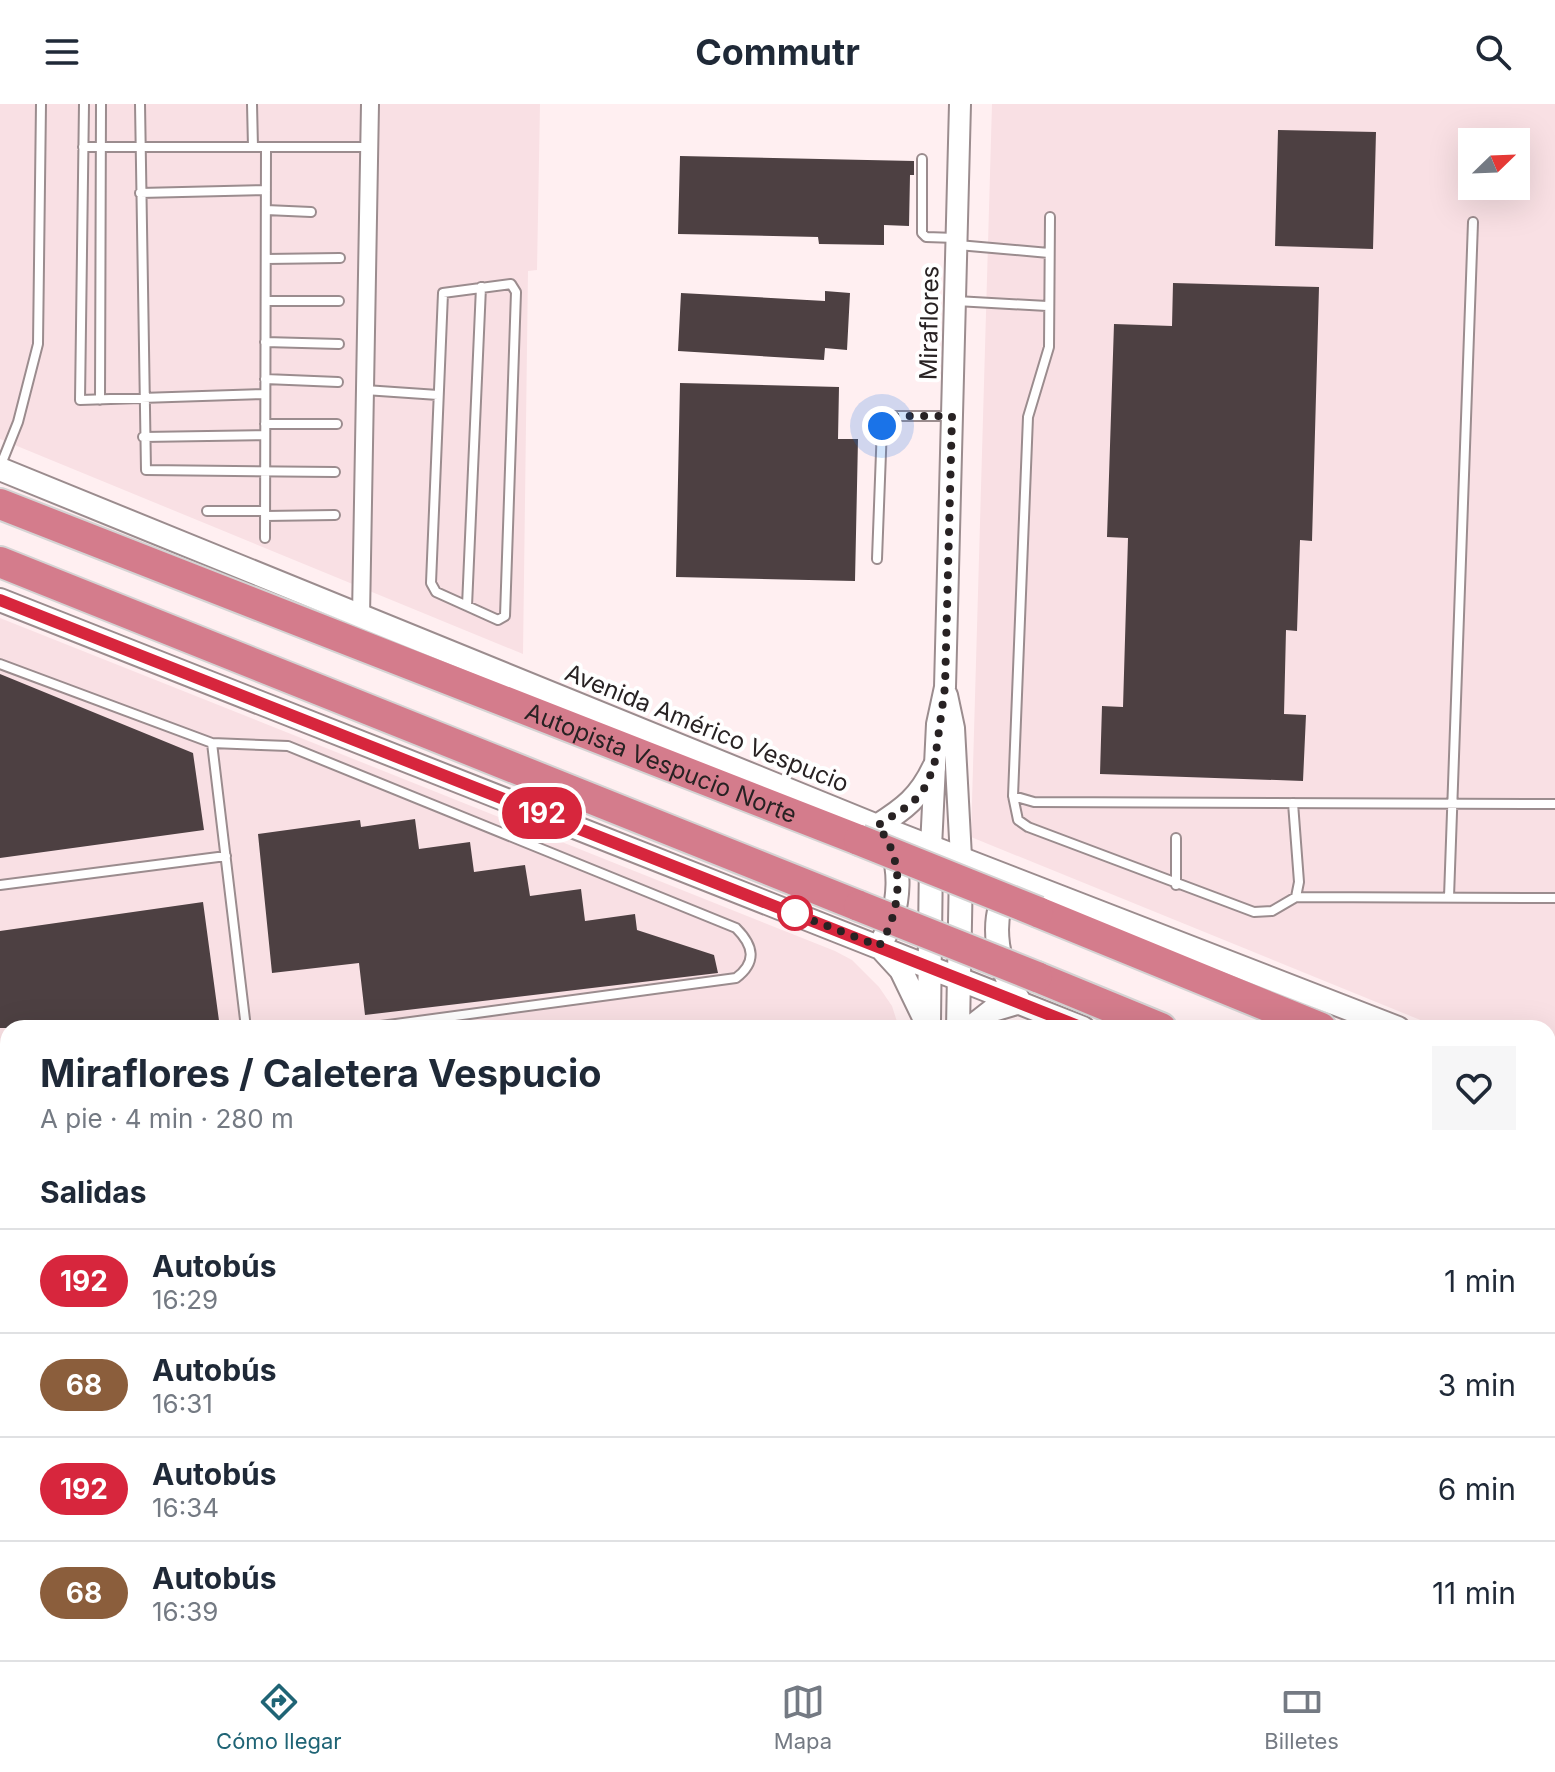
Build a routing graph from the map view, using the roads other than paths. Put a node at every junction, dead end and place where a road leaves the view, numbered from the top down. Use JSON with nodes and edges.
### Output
{"nodes":[{"id":1,"x":41,"y":104,"type":"edge"},
{"id":2,"x":84,"y":104,"type":"edge"},
{"id":3,"x":101,"y":104,"type":"edge"},
{"id":4,"x":140,"y":104,"type":"edge"},
{"id":5,"x":252,"y":104,"type":"edge"},
{"id":6,"x":370,"y":104,"type":"edge"},
{"id":7,"x":960,"y":104,"type":"edge"},
{"id":8,"x":83,"y":147,"type":"junction"},
{"id":9,"x":101,"y":147,"type":"junction"},
{"id":10,"x":140,"y":147,"type":"junction"},
{"id":11,"x":253,"y":147,"type":"junction"},
{"id":12,"x":266,"y":147,"type":"junction"},
{"id":13,"x":370,"y":147,"type":"junction"},
{"id":14,"x":922,"y":159,"type":"dead end"},
{"id":15,"x":266,"y":190,"type":"junction"},
{"id":16,"x":140,"y":193,"type":"junction"},
{"id":17,"x":266,"y":210,"type":"junction"},
{"id":18,"x":311,"y":212,"type":"dead end"},
{"id":19,"x":1050,"y":217,"type":"dead end"},
{"id":20,"x":1473,"y":222,"type":"dead end"},
{"id":21,"x":956,"y":242,"type":"junction"},
{"id":22,"x":1049,"y":253,"type":"junction"},
{"id":23,"x":340,"y":258,"type":"dead end"},
{"id":24,"x":266,"y":259,"type":"junction"},
{"id":25,"x":481,"y":287,"type":"junction"},
{"id":26,"x":266,"y":301,"type":"junction"},
{"id":27,"x":339,"y":301,"type":"dead end"},
{"id":28,"x":955,"y":301,"type":"junction"},
{"id":29,"x":1047,"y":306,"type":"junction"},
{"id":30,"x":265,"y":342,"type":"junction"},
{"id":31,"x":339,"y":344,"type":"dead end"},
{"id":32,"x":265,"y":379,"type":"junction"},
{"id":33,"x":338,"y":382,"type":"dead end"},
{"id":34,"x":365,"y":390,"type":"junction"},
{"id":35,"x":265,"y":394,"type":"junction"},
{"id":36,"x":438,"y":395,"type":"junction"},
{"id":37,"x":142,"y":397,"type":"junction"},
{"id":38,"x":100,"y":400,"type":"junction"},
{"id":39,"x":952,"y":416,"type":"junction"},
{"id":40,"x":265,"y":424,"type":"junction"},
{"id":41,"x":337,"y":424,"type":"dead end"},
{"id":42,"x":265,"y":435,"type":"junction"},
{"id":43,"x":143,"y":437,"type":"junction"},
{"id":44,"x":0,"y":468,"type":"edge"},
{"id":45,"x":265,"y":472,"type":"junction"},
{"id":46,"x":335,"y":472,"type":"dead end"},
{"id":47,"x":0,"y":504,"type":"edge"},
{"id":48,"x":207,"y":511,"type":"dead end"},
{"id":49,"x":265,"y":513,"type":"junction"},
{"id":50,"x":335,"y":515,"type":"dead end"},
{"id":51,"x":265,"y":538,"type":"dead end"},
{"id":52,"x":877,"y":559,"type":"dead end"},
{"id":53,"x":0,"y":562,"type":"edge"},
{"id":54,"x":0,"y":600,"type":"edge"},
{"id":55,"x":467,"y":606,"type":"junction"},
{"id":56,"x":361,"y":616,"type":"junction"},
{"id":57,"x":0,"y":664,"type":"edge"},
{"id":58,"x":945,"y":687,"type":"junction"},
{"id":59,"x":212,"y":743,"type":"junction"},
{"id":60,"x":934,"y":767,"type":"junction"},
{"id":61,"x":1013,"y":796,"type":"junction"},
{"id":62,"x":1293,"y":803,"type":"junction"},
{"id":63,"x":1452,"y":803,"type":"junction"},
{"id":64,"x":1555,"y":804,"type":"edge"},
{"id":65,"x":868,"y":833,"type":"junction"},
{"id":66,"x":1176,"y":838,"type":"dead end"},
{"id":67,"x":931,"y":847,"type":"junction"},
{"id":68,"x":226,"y":856,"type":"junction"},
{"id":69,"x":961,"y":857,"type":"junction"},
{"id":70,"x":1018,"y":878,"type":"junction"},
{"id":71,"x":0,"y":885,"type":"edge"},
{"id":72,"x":1176,"y":885,"type":"junction"},
{"id":73,"x":1296,"y":897,"type":"junction"},
{"id":74,"x":1449,"y":897,"type":"junction"},
{"id":75,"x":1555,"y":898,"type":"edge"},
{"id":76,"x":879,"y":946,"type":"junction"},
{"id":77,"x":930,"y":966,"type":"junction"},
{"id":78,"x":959,"y":978,"type":"junction"},
{"id":79,"x":1020,"y":1002,"type":"junction"},
{"id":80,"x":245,"y":1020,"type":"edge"},
{"id":81,"x":425,"y":1020,"type":"edge"},
{"id":82,"x":925,"y":1020,"type":"edge"},
{"id":83,"x":929,"y":1020,"type":"edge"},
{"id":84,"x":958,"y":1020,"type":"edge"},
{"id":85,"x":980,"y":1020,"type":"edge"},
{"id":86,"x":1064,"y":1020,"type":"edge"},
{"id":87,"x":1142,"y":1020,"type":"edge"},
{"id":88,"x":1301,"y":1020,"type":"edge"},
{"id":89,"x":1378,"y":1020,"type":"edge"}],
"edges":[{"from":1,"to":44,"type":"lane"},
{"from":2,"to":8,"type":"lane"},
{"from":3,"to":9,"type":"lane"},
{"from":4,"to":10,"type":"lane"},
{"from":5,"to":11,"type":"lane"},
{"from":6,"to":13,"type":"street"},
{"from":7,"to":21,"type":"street","name":"Miraflores"},
{"from":8,"to":9,"type":"lane"},
{"from":8,"to":38,"type":"lane"},
{"from":9,"to":10,"type":"lane"},
{"from":9,"to":38,"type":"lane"},
{"from":10,"to":11,"type":"lane"},
{"from":10,"to":16,"type":"lane"},
{"from":11,"to":12,"type":"lane"},
{"from":12,"to":13,"type":"lane"},
{"from":12,"to":15,"type":"lane"},
{"from":13,"to":34,"type":"street"},
{"from":14,"to":21,"type":"lane"},
{"from":15,"to":16,"type":"lane"},
{"from":15,"to":17,"type":"lane"},
{"from":16,"to":37,"type":"lane"},
{"from":17,"to":18,"type":"lane"},
{"from":17,"to":24,"type":"lane"},
{"from":19,"to":22,"type":"lane"},
{"from":20,"to":63,"type":"lane"},
{"from":21,"to":22,"type":"lane"},
{"from":21,"to":28,"type":"street","name":"Miraflores"},
{"from":22,"to":29,"type":"lane"},
{"from":23,"to":24,"type":"lane"},
{"from":24,"to":26,"type":"lane"},
{"from":25,"to":36,"type":"lane"},
{"from":25,"to":55,"type":"lane"},
{"from":25,"to":55,"type":"lane"},
{"from":26,"to":27,"type":"lane"},
{"from":26,"to":30,"type":"lane"},
{"from":28,"to":29,"type":"lane"},
{"from":28,"to":39,"type":"street","name":"Miraflores"},
{"from":29,"to":61,"type":"lane"},
{"from":30,"to":31,"type":"lane"},
{"from":30,"to":32,"type":"lane"},
{"from":32,"to":33,"type":"lane"},
{"from":32,"to":35,"type":"lane"},
{"from":34,"to":36,"type":"lane"},
{"from":34,"to":56,"type":"street"},
{"from":35,"to":37,"type":"lane"},
{"from":35,"to":40,"type":"lane"},
{"from":36,"to":55,"type":"lane"},
{"from":37,"to":38,"type":"lane"},
{"from":37,"to":43,"type":"lane"},
{"from":39,"to":52,"type":"lane"},
{"from":39,"to":58,"type":"street","name":"Miraflores"},
{"from":40,"to":41,"type":"lane"},
{"from":40,"to":42,"type":"lane"},
{"from":42,"to":43,"type":"lane"},
{"from":42,"to":45,"type":"lane"},
{"from":43,"to":45,"type":"lane"},
{"from":44,"to":56,"type":"main road","name":"Avenida Américo Vespucio"},
{"from":45,"to":46,"type":"lane"},
{"from":45,"to":49,"type":"lane"},
{"from":47,"to":65,"type":"highway","name":"Autopista Vespucio Norte"},
{"from":48,"to":49,"type":"lane"},
{"from":49,"to":50,"type":"lane"},
{"from":49,"to":51,"type":"lane"},
{"from":53,"to":87,"type":"highway","bridge":true},
{"from":54,"to":76,"type":"main road"},
{"from":56,"to":65,"type":"main road","name":"Avenida Américo Vespucio"},
{"from":57,"to":59,"type":"lane"},
{"from":58,"to":60,"type":"street","name":"Miraflores"},
{"from":58,"to":69,"type":"street","name":"Miraflores"},
{"from":59,"to":68,"type":"lane"},
{"from":59,"to":81,"type":"lane"},
{"from":60,"to":65,"type":"main road"},
{"from":60,"to":67,"type":"street","name":"Miraflores"},
{"from":61,"to":62,"type":"lane"},
{"from":61,"to":72,"type":"lane"},
{"from":62,"to":63,"type":"lane"},
{"from":62,"to":73,"type":"lane"},
{"from":63,"to":64,"type":"lane"},
{"from":63,"to":74,"type":"lane"},
{"from":65,"to":67,"type":"main road","name":"Avenida Américo Vespucio"},
{"from":65,"to":76,"type":"main road"},
{"from":65,"to":88,"type":"highway","name":"Autopista Vespucio Norte","bridge":true},
{"from":66,"to":72,"type":"lane"},
{"from":67,"to":69,"type":"main road","name":"Avenida Américo Vespucio"},
{"from":67,"to":77,"type":"main road","name":"Miraflores"},
{"from":68,"to":71,"type":"lane"},
{"from":68,"to":80,"type":"lane"},
{"from":69,"to":70,"type":"main road","name":"Avenida Américo Vespucio"},
{"from":69,"to":78,"type":"main road","name":"Miraflores"},
{"from":70,"to":79,"type":"main road"},
{"from":70,"to":89,"type":"main road","name":"Avenida Américo Vespucio"},
{"from":72,"to":73,"type":"lane"},
{"from":73,"to":74,"type":"lane"},
{"from":74,"to":75,"type":"lane"},
{"from":76,"to":77,"type":"main road"},
{"from":76,"to":82,"type":"main road"},
{"from":77,"to":78,"type":"main road"},
{"from":77,"to":83,"type":"main road","name":"Miraflores"},
{"from":78,"to":79,"type":"main road"},
{"from":78,"to":84,"type":"main road","name":"Miraflores"},
{"from":79,"to":85,"type":"main road"},
{"from":79,"to":86,"type":"main road"}]}
